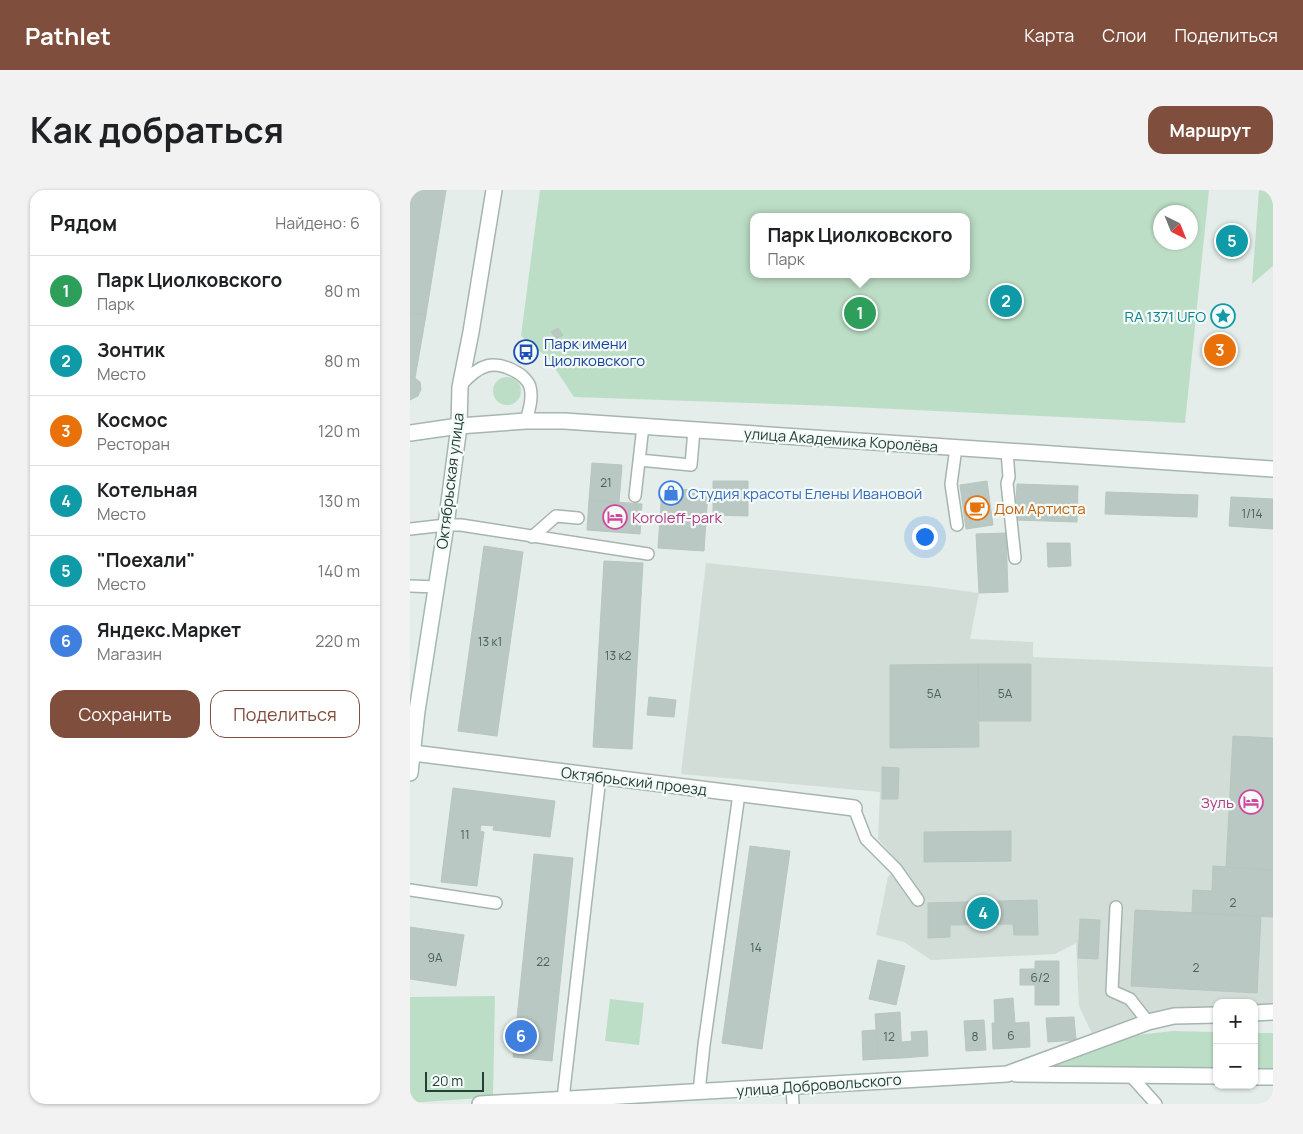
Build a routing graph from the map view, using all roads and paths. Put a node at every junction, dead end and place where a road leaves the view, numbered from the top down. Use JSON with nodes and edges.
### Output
{"nodes":[{"id":1,"x":494,"y":190,"type":"edge"},
{"id":2,"x":460,"y":387,"type":"junction"},
{"id":3,"x":526,"y":421,"type":"junction"},
{"id":4,"x":459,"y":426,"type":"junction"},
{"id":5,"x":643,"y":426,"type":"junction"},
{"id":6,"x":694,"y":430,"type":"junction"},
{"id":7,"x":410,"y":433,"type":"edge"},
{"id":8,"x":956,"y":448,"type":"junction"},
{"id":9,"x":1006,"y":452,"type":"junction"},
{"id":10,"x":639,"y":460,"type":"junction"},
{"id":11,"x":1273,"y":469,"type":"edge"},
{"id":12,"x":635,"y":496,"type":"dead end"},
{"id":13,"x":578,"y":518,"type":"dead end"},
{"id":14,"x":446,"y":525,"type":"junction"},
{"id":15,"x":957,"y":525,"type":"dead end"},
{"id":16,"x":410,"y":530,"type":"edge"},
{"id":17,"x":532,"y":537,"type":"junction"},
{"id":18,"x":648,"y":554,"type":"dead end"},
{"id":19,"x":1015,"y":558,"type":"dead end"},
{"id":20,"x":410,"y":586,"type":"edge"},
{"id":21,"x":437,"y":587,"type":"junction"},
{"id":22,"x":414,"y":711,"type":"edge"},
{"id":23,"x":413,"y":753,"type":"junction"},
{"id":24,"x":410,"y":773,"type":"edge"},
{"id":25,"x":600,"y":777,"type":"junction"},
{"id":26,"x":739,"y":794,"type":"junction"},
{"id":27,"x":854,"y":808,"type":"joint"},
{"id":28,"x":410,"y":890,"type":"edge"},
{"id":29,"x":918,"y":900,"type":"dead end"},
{"id":30,"x":496,"y":903,"type":"dead end"},
{"id":31,"x":1116,"y":907,"type":"dead end"},
{"id":32,"x":1273,"y":1012,"type":"edge"},
{"id":33,"x":1258,"y":1013,"type":"edge"},
{"id":34,"x":1213,"y":1015,"type":"edge"},
{"id":35,"x":1148,"y":1022,"type":"junction"},
{"id":36,"x":1007,"y":1074,"type":"junction"},
{"id":37,"x":1130,"y":1075,"type":"junction"},
{"id":38,"x":1213,"y":1076,"type":"edge"},
{"id":39,"x":1258,"y":1077,"type":"edge"},
{"id":40,"x":1273,"y":1077,"type":"edge"},
{"id":41,"x":792,"y":1087,"type":"junction"},
{"id":42,"x":699,"y":1092,"type":"junction"},
{"id":43,"x":565,"y":1101,"type":"edge"},
{"id":44,"x":515,"y":1103,"type":"edge"},
{"id":45,"x":480,"y":1104,"type":"edge"},
{"id":46,"x":793,"y":1104,"type":"edge"},
{"id":47,"x":1156,"y":1104,"type":"edge"}],
"edges":[{"from":1,"to":2,"type":"street","name":"Октябрьская улица"},
{"from":2,"to":3,"type":"lane"},
{"from":2,"to":4,"type":"street","name":"Октябрьская улица"},
{"from":3,"to":4,"type":"street","name":"улица Академика Королёва"},
{"from":3,"to":5,"type":"street","name":"улица Академика Королёва"},
{"from":4,"to":7,"type":"street","name":"улица Академика Королёва"},
{"from":4,"to":14,"type":"street","name":"Октябрьская улица"},
{"from":5,"to":6,"type":"street","name":"улица Академика Королёва"},
{"from":5,"to":10,"type":"lane"},
{"from":6,"to":8,"type":"street","name":"улица Академика Королёва"},
{"from":6,"to":10,"type":"lane"},
{"from":8,"to":9,"type":"street","name":"улица Академика Королёва"},
{"from":8,"to":15,"type":"lane"},
{"from":9,"to":11,"type":"street","name":"улица Академика Королёва"},
{"from":9,"to":19,"type":"lane"},
{"from":10,"to":12,"type":"lane"},
{"from":13,"to":17,"type":"lane"},
{"from":14,"to":16,"type":"lane"},
{"from":14,"to":17,"type":"lane"},
{"from":14,"to":21,"type":"street","name":"Октябрьская улица"},
{"from":17,"to":18,"type":"lane"},
{"from":20,"to":21,"type":"lane"},
{"from":21,"to":22,"type":"street","name":"Октябрьская улица"},
{"from":22,"to":23,"type":"street","name":"Октябрьская улица"},
{"from":23,"to":24,"type":"street","name":"Октябрьская улица"},
{"from":23,"to":25,"type":"street","name":"Октябрьский проезд"},
{"from":25,"to":26,"type":"street","name":"Октябрьский проезд"},
{"from":25,"to":43,"type":"lane"},
{"from":26,"to":27,"type":"street","name":"Октябрьский проезд"},
{"from":26,"to":42,"type":"lane"},
{"from":27,"to":29,"type":"lane"},
{"from":28,"to":30,"type":"lane"},
{"from":31,"to":35,"type":"lane"},
{"from":32,"to":33,"type":"street"},
{"from":34,"to":35,"type":"street","name":"улица Добровольского"},
{"from":35,"to":36,"type":"street","name":"улица Добровольского"},
{"from":36,"to":37,"type":"street","name":"улица Добровольского"},
{"from":36,"to":41,"type":"street","name":"улица Добровольского"},
{"from":37,"to":38,"type":"street","name":"улица Добровольского"},
{"from":37,"to":47,"type":"lane"},
{"from":39,"to":40,"type":"street"},
{"from":41,"to":42,"type":"street","name":"улица Добровольского"},
{"from":41,"to":46,"type":"lane"},
{"from":42,"to":43,"type":"street","name":"улица Добровольского"},
{"from":43,"to":44,"type":"street","name":"улица Добровольского"},
{"from":44,"to":45,"type":"street","name":"улица Добровольского"}]}
